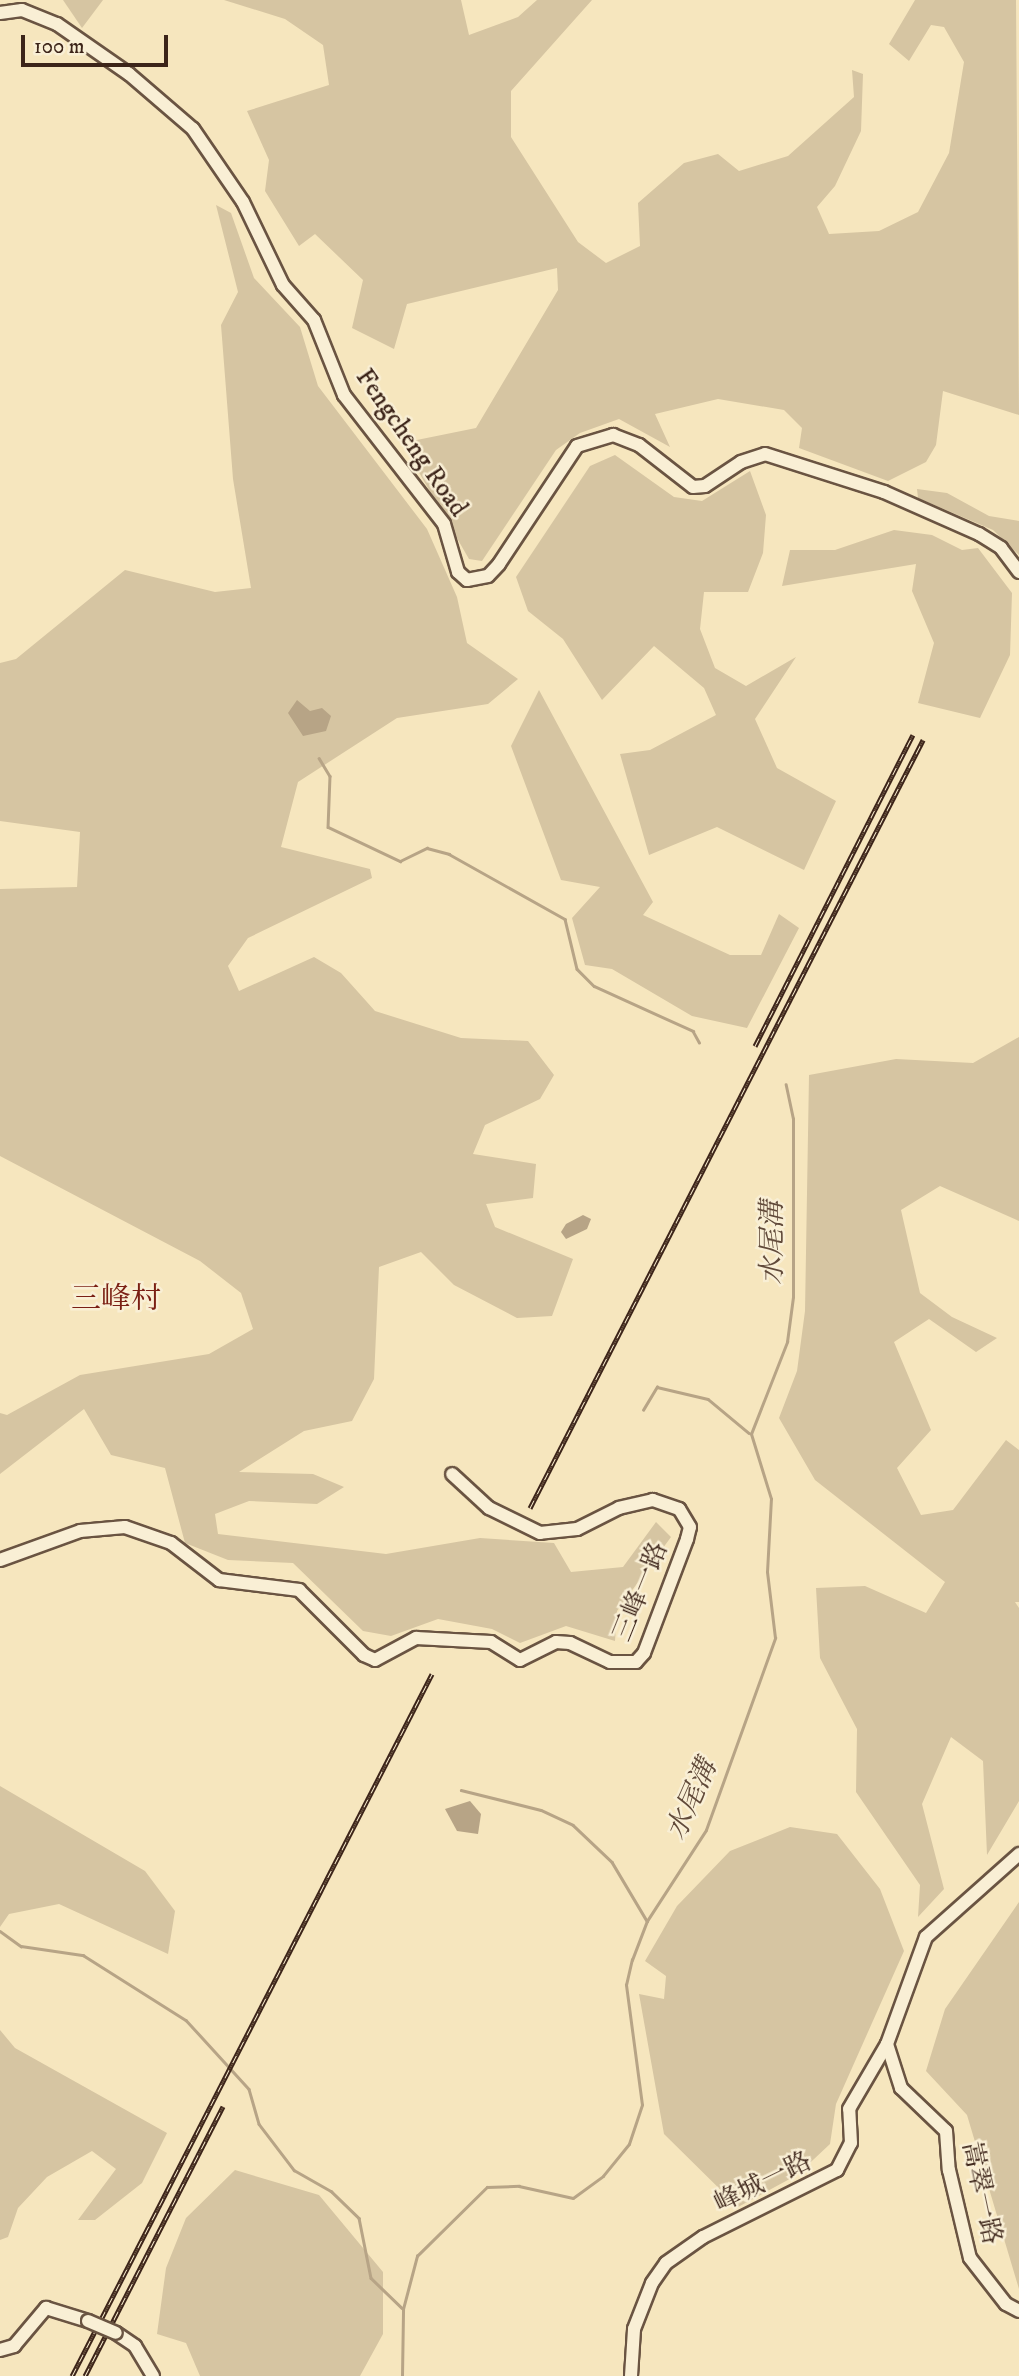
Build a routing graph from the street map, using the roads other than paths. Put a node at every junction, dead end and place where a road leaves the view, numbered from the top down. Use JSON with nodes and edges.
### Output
{"nodes":[{"id":1,"x":0,"y":13,"type":"edge"},
{"id":2,"x":1019,"y":572,"type":"edge"},
{"id":3,"x":452,"y":1474,"type":"dead end"},
{"id":4,"x":0,"y":1560,"type":"edge"},
{"id":5,"x":1019,"y":1854,"type":"edge"},
{"id":6,"x":887,"y":2044,"type":"junction"},
{"id":7,"x":1019,"y":2311,"type":"edge"},
{"id":8,"x":0,"y":2350,"type":"edge"},
{"id":9,"x":153,"y":2376,"type":"edge"},
{"id":10,"x":631,"y":2376,"type":"edge"}],
"edges":[{"from":1,"to":2,"type":"street","name":"Fengcheng Road"},
{"from":3,"to":4,"type":"street","name":"三峰一路"},
{"from":5,"to":6,"type":"street","name":"峰城一路"},
{"from":6,"to":7,"type":"street","name":"嵩翠一路"},
{"from":6,"to":10,"type":"street","name":"峰城一路"},
{"from":8,"to":9,"type":"street","bridge":true}]}
